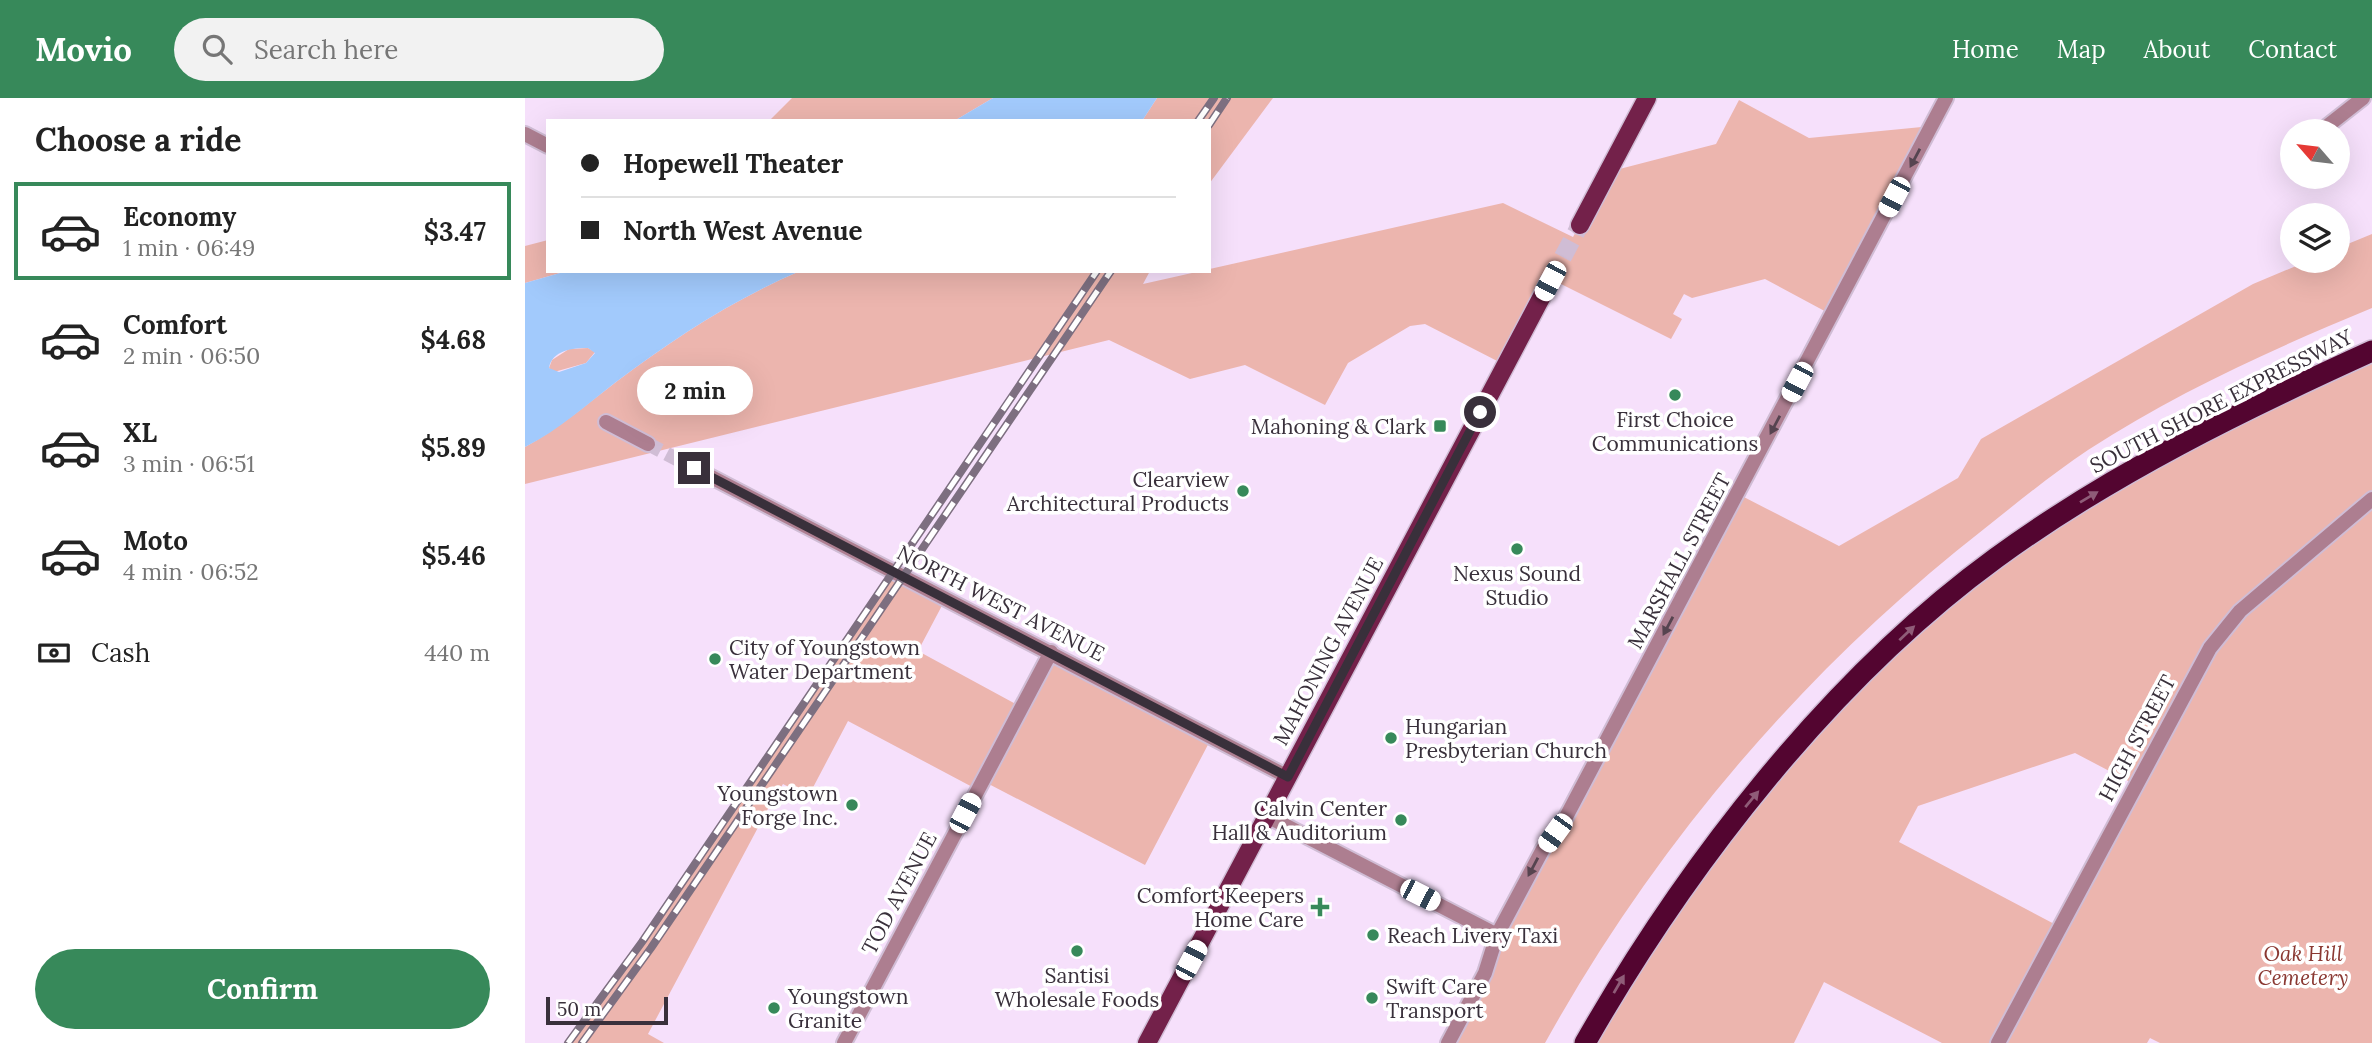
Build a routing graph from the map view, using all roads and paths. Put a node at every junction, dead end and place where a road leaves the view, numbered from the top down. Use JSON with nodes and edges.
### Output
{"nodes":[{"id":1,"x":1647,"y":98,"type":"edge"},
{"id":2,"x":1946,"y":98,"type":"edge"},
{"id":3,"x":2363,"y":98,"type":"edge"},
{"id":4,"x":2336,"y":119,"type":"edge"},
{"id":5,"x":525,"y":134,"type":"edge"},
{"id":6,"x":546,"y":145,"type":"edge"},
{"id":7,"x":1580,"y":225,"type":"tunnel mouth"},
{"id":8,"x":1550,"y":281,"type":"tunnel mouth"},
{"id":9,"x":2372,"y":351,"type":"edge"},
{"id":10,"x":606,"y":422,"type":"dead end"},
{"id":11,"x":648,"y":444,"type":"tunnel mouth"},
{"id":12,"x":694,"y":468,"type":"tunnel mouth"},
{"id":13,"x":2372,"y":499,"type":"edge"},
{"id":14,"x":1051,"y":652,"type":"junction"},
{"id":15,"x":1288,"y":777,"type":"junction"},
{"id":16,"x":1267,"y":816,"type":"junction"},
{"id":17,"x":1497,"y":935,"type":"junction"},
{"id":18,"x":844,"y":1043,"type":"edge"},
{"id":19,"x":1147,"y":1043,"type":"edge"},
{"id":20,"x":1448,"y":1043,"type":"edge"},
{"id":21,"x":1585,"y":1043,"type":"edge"},
{"id":22,"x":1998,"y":1043,"type":"edge"}],
"edges":[{"from":1,"to":7,"type":"main road"},
{"from":2,"to":17,"type":"street","name":"MARSHALL STREET","one_way":true},
{"from":3,"to":4,"type":"street"},
{"from":5,"to":6,"type":"street"},
{"from":8,"to":15,"type":"main road","name":"MAHONING AVENUE"},
{"from":21,"to":9,"type":"highway","name":"SOUTH SHORE EXPRESSWAY","one_way":true},
{"from":10,"to":11,"type":"street"},
{"from":12,"to":14,"type":"street","name":"NORTH WEST AVENUE"},
{"from":13,"to":22,"type":"street","name":"HIGH STREET"},
{"from":14,"to":15,"type":"street","name":"NORTH WEST AVENUE"},
{"from":14,"to":18,"type":"street","name":"TOD AVENUE"},
{"from":15,"to":16,"type":"main road","name":"MAHONING AVENUE"},
{"from":16,"to":17,"type":"street"},
{"from":16,"to":19,"type":"main road","name":"MAHONING AVENUE"},
{"from":17,"to":20,"type":"street","name":"MARSHALL STREET"}]}
